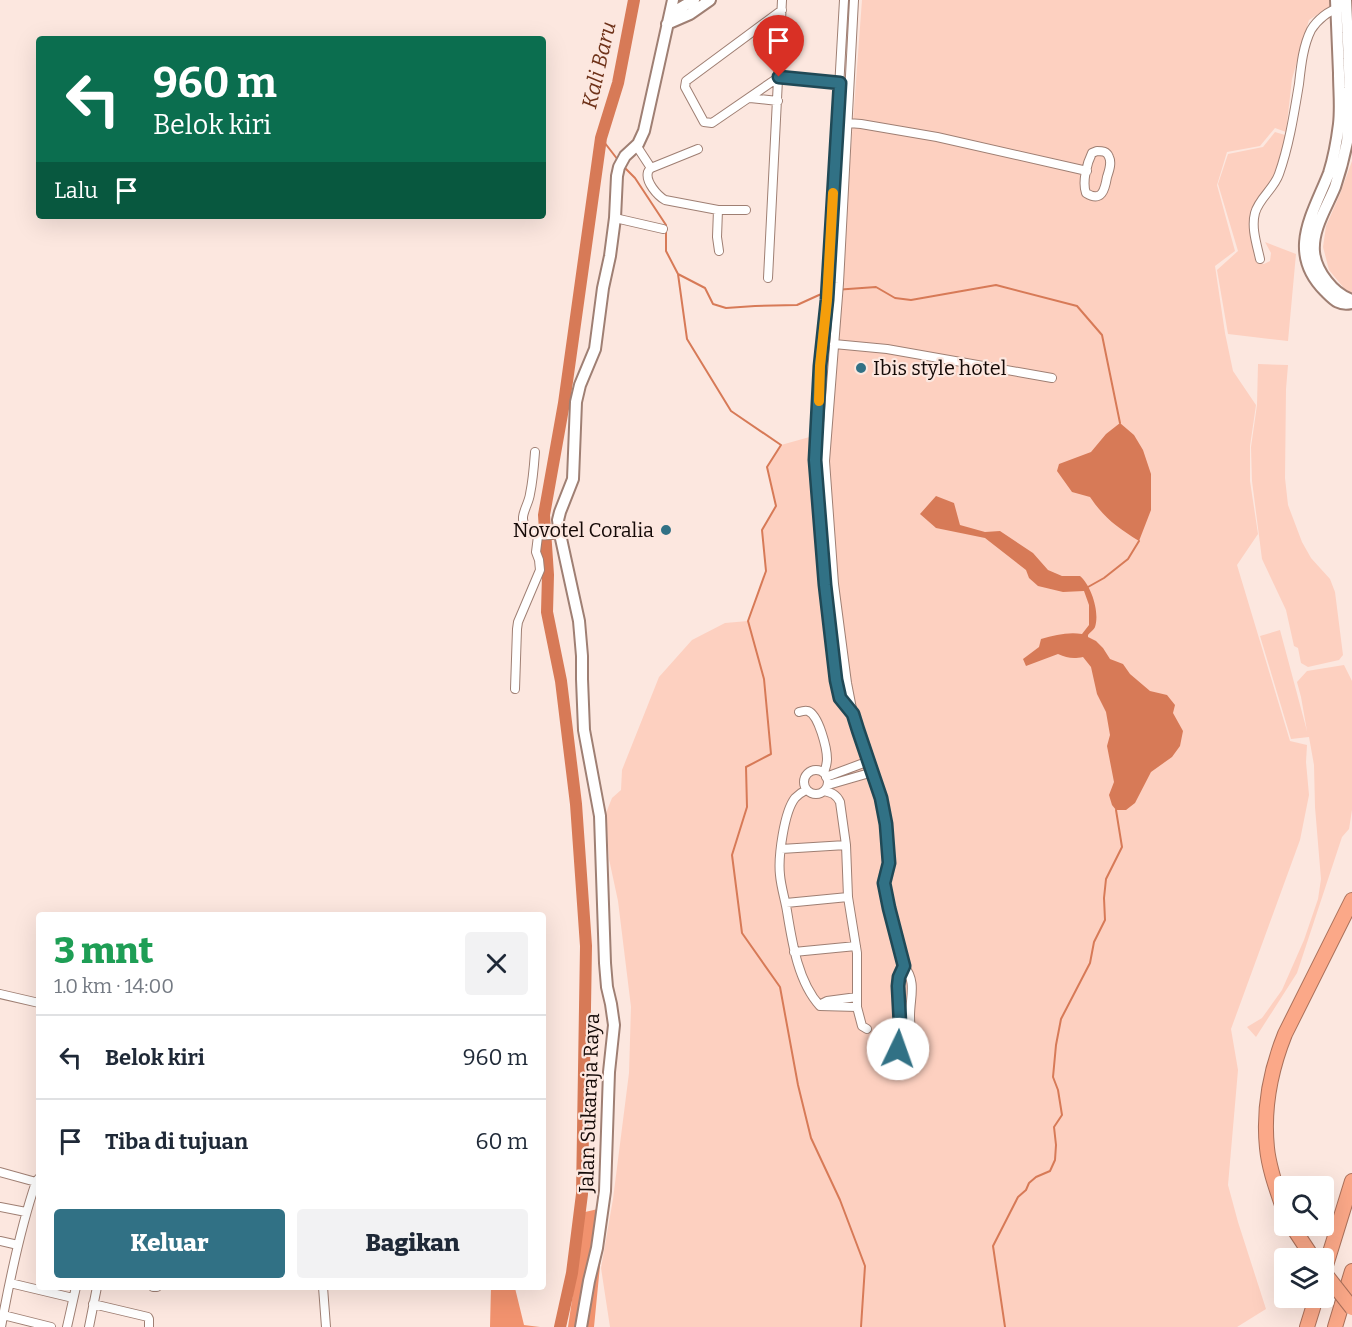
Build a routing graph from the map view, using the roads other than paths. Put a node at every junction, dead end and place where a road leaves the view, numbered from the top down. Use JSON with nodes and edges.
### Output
{"nodes":[{"id":1,"x":673,"y":0,"type":"edge"},
{"id":2,"x":694,"y":0,"type":"edge"},
{"id":3,"x":710,"y":0,"type":"edge"},
{"id":4,"x":782,"y":0,"type":"edge"},
{"id":5,"x":844,"y":0,"type":"edge"},
{"id":6,"x":854,"y":0,"type":"edge"},
{"id":7,"x":1341,"y":4,"type":"edge"},
{"id":8,"x":782,"y":10,"type":"junction"},
{"id":9,"x":669,"y":19,"type":"junction"},
{"id":10,"x":779,"y":77,"type":"junction"},
{"id":11,"x":840,"y":83,"type":"junction"},
{"id":12,"x":849,"y":84,"type":"junction"},
{"id":13,"x":750,"y":98,"type":"junction"},
{"id":14,"x":778,"y":101,"type":"junction"},
{"id":15,"x":848,"y":123,"type":"junction"},
{"id":16,"x":636,"y":146,"type":"junction"},
{"id":17,"x":698,"y":149,"type":"dead end"},
{"id":18,"x":651,"y":168,"type":"junction"},
{"id":19,"x":1087,"y":171,"type":"junction"},
{"id":20,"x":718,"y":210,"type":"junction"},
{"id":21,"x":746,"y":210,"type":"dead end"},
{"id":22,"x":615,"y":218,"type":"junction"},
{"id":23,"x":663,"y":229,"type":"dead end"},
{"id":24,"x":719,"y":251,"type":"dead end"},
{"id":25,"x":1260,"y":259,"type":"dead end"},
{"id":26,"x":768,"y":278,"type":"dead end"},
{"id":27,"x":1352,"y":302,"type":"edge"},
{"id":28,"x":834,"y":344,"type":"junction"},
{"id":29,"x":820,"y":378,"type":"junction"},
{"id":30,"x":831,"y":378,"type":"junction"},
{"id":31,"x":1052,"y":378,"type":"dead end"},
{"id":32,"x":536,"y":452,"type":"dead end"},
{"id":33,"x":815,"y":460,"type":"junction"},
{"id":34,"x":825,"y":461,"type":"junction"},
{"id":35,"x":556,"y":535,"type":"junction"},
{"id":36,"x":539,"y":536,"type":"junction"},
{"id":37,"x":515,"y":689,"type":"dead end"},
{"id":38,"x":799,"y":712,"type":"dead end"},
{"id":39,"x":853,"y":714,"type":"junction"},
{"id":40,"x":869,"y":761,"type":"junction"},
{"id":41,"x":873,"y":772,"type":"junction"},
{"id":42,"x":825,"y":781,"type":"junction"},
{"id":43,"x":806,"y":790,"type":"junction"},
{"id":44,"x":846,"y":845,"type":"junction"},
{"id":45,"x":781,"y":849,"type":"junction"},
{"id":46,"x":848,"y":897,"type":"junction"},
{"id":47,"x":1352,"y":900,"type":"edge"},
{"id":48,"x":786,"y":903,"type":"junction"},
{"id":49,"x":856,"y":946,"type":"junction"},
{"id":50,"x":794,"y":952,"type":"junction"},
{"id":51,"x":904,"y":966,"type":"junction"},
{"id":52,"x":0,"y":994,"type":"edge"},
{"id":53,"x":857,"y":997,"type":"junction"},
{"id":54,"x":36,"y":1003,"type":"edge"},
{"id":55,"x":819,"y":1005,"type":"junction"},
{"id":56,"x":857,"y":1007,"type":"junction"},
{"id":57,"x":867,"y":1029,"type":"dead end"},
{"id":58,"x":898,"y":1049,"type":"dead end"},
{"id":59,"x":912,"y":1049,"type":"dead end"},
{"id":60,"x":0,"y":1172,"type":"edge"},
{"id":61,"x":36,"y":1180,"type":"edge"},
{"id":62,"x":1274,"y":1180,"type":"edge"},
{"id":63,"x":1352,"y":1181,"type":"edge"},
{"id":64,"x":36,"y":1195,"type":"edge"},
{"id":65,"x":0,"y":1207,"type":"edge"},
{"id":66,"x":26,"y":1212,"type":"junction"},
{"id":67,"x":0,"y":1241,"type":"edge"},
{"id":68,"x":18,"y":1245,"type":"junction"},
{"id":69,"x":1331,"y":1248,"type":"edge"},
{"id":70,"x":1350,"y":1277,"type":"edge"},
{"id":71,"x":10,"y":1283,"type":"junction"},
{"id":72,"x":1334,"y":1286,"type":"edge"},
{"id":73,"x":36,"y":1288,"type":"edge"},
{"id":74,"x":46,"y":1290,"type":"edge"},
{"id":75,"x":75,"y":1290,"type":"edge"},
{"id":76,"x":96,"y":1290,"type":"edge"},
{"id":77,"x":323,"y":1290,"type":"edge"},
{"id":78,"x":73,"y":1298,"type":"junction"},
{"id":79,"x":3,"y":1299,"type":"edge"},
{"id":80,"x":93,"y":1304,"type":"junction"},
{"id":81,"x":1313,"y":1308,"type":"edge"},
{"id":82,"x":1352,"y":1308,"type":"edge"},
{"id":83,"x":3,"y":1315,"type":"junction"},
{"id":84,"x":34,"y":1325,"type":"edge"},
{"id":85,"x":1,"y":1327,"type":"edge"},
{"id":86,"x":51,"y":1327,"type":"edge"},
{"id":87,"x":67,"y":1327,"type":"edge"},
{"id":88,"x":88,"y":1327,"type":"edge"},
{"id":89,"x":149,"y":1327,"type":"edge"},
{"id":90,"x":326,"y":1327,"type":"edge"},
{"id":91,"x":581,"y":1327,"type":"edge"},
{"id":92,"x":1307,"y":1327,"type":"edge"},
{"id":93,"x":1335,"y":1327,"type":"edge"}],
"edges":[{"from":1,"to":9,"type":"street"},
{"from":2,"to":9,"type":"street"},
{"from":3,"to":9,"type":"street"},
{"from":4,"to":8,"type":"street"},
{"from":5,"to":11,"type":"street"},
{"from":6,"to":12,"type":"street"},
{"from":7,"to":25,"type":"street"},
{"from":7,"to":27,"type":"street"},
{"from":8,"to":10,"type":"street"},
{"from":8,"to":13,"type":"street"},
{"from":9,"to":16,"type":"street"},
{"from":10,"to":11,"type":"street"},
{"from":10,"to":13,"type":"street"},
{"from":10,"to":14,"type":"street"},
{"from":11,"to":12,"type":"street"},
{"from":11,"to":29,"type":"street"},
{"from":12,"to":15,"type":"street"},
{"from":13,"to":14,"type":"street"},
{"from":14,"to":26,"type":"street"},
{"from":15,"to":19,"type":"street"},
{"from":15,"to":28,"type":"street"},
{"from":16,"to":18,"type":"street"},
{"from":16,"to":22,"type":"street"},
{"from":17,"to":18,"type":"street"},
{"from":18,"to":20,"type":"street"},
{"from":19,"to":19,"type":"street"},
{"from":20,"to":21,"type":"street"},
{"from":20,"to":24,"type":"street"},
{"from":22,"to":23,"type":"street"},
{"from":22,"to":35,"type":"street"},
{"from":28,"to":30,"type":"street"},
{"from":28,"to":31,"type":"street"},
{"from":29,"to":30,"type":"street"},
{"from":29,"to":33,"type":"street"},
{"from":30,"to":34,"type":"street"},
{"from":32,"to":36,"type":"street"},
{"from":33,"to":34,"type":"street"},
{"from":33,"to":39,"type":"street"},
{"from":34,"to":39,"type":"street"},
{"from":35,"to":36,"type":"street"},
{"from":35,"to":91,"type":"street","name":"Jalan Sukaraja Raya"},
{"from":36,"to":37,"type":"street"},
{"from":38,"to":42,"type":"street"},
{"from":39,"to":40,"type":"street"},
{"from":40,"to":41,"type":"street"},
{"from":40,"to":42,"type":"street"},
{"from":41,"to":42,"type":"street"},
{"from":41,"to":51,"type":"street"},
{"from":42,"to":43,"type":"street"},
{"from":42,"to":43,"type":"street"},
{"from":42,"to":44,"type":"street"},
{"from":43,"to":45,"type":"street"},
{"from":44,"to":45,"type":"street"},
{"from":44,"to":46,"type":"street"},
{"from":45,"to":48,"type":"street"},
{"from":46,"to":48,"type":"street"},
{"from":46,"to":49,"type":"street"},
{"from":47,"to":62,"type":"highway"},
{"from":48,"to":50,"type":"street"},
{"from":49,"to":50,"type":"street"},
{"from":49,"to":53,"type":"street"},
{"from":50,"to":55,"type":"street"},
{"from":51,"to":58,"type":"street"},
{"from":51,"to":59,"type":"street"},
{"from":52,"to":54,"type":"street"},
{"from":53,"to":55,"type":"street"},
{"from":53,"to":56,"type":"street"},
{"from":55,"to":56,"type":"street"},
{"from":56,"to":57,"type":"street"},
{"from":60,"to":61,"type":"street"},
{"from":63,"to":69,"type":"highway"},
{"from":64,"to":66,"type":"street"},
{"from":65,"to":66,"type":"street"},
{"from":66,"to":68,"type":"street"},
{"from":67,"to":68,"type":"street"},
{"from":68,"to":71,"type":"street"},
{"from":70,"to":93,"type":"highway"},
{"from":71,"to":73,"type":"street"},
{"from":71,"to":79,"type":"street"},
{"from":72,"to":82,"type":"highway","bridge":true},
{"from":74,"to":78,"type":"street"},
{"from":75,"to":78,"type":"street"},
{"from":76,"to":80,"type":"street"},
{"from":77,"to":90,"type":"street"},
{"from":78,"to":87,"type":"street"},
{"from":79,"to":83,"type":"street"},
{"from":80,"to":88,"type":"street"},
{"from":80,"to":89,"type":"street"},
{"from":81,"to":92,"type":"highway"},
{"from":83,"to":84,"type":"street"},
{"from":83,"to":85,"type":"street"},
{"from":84,"to":86,"type":"street"}]}
